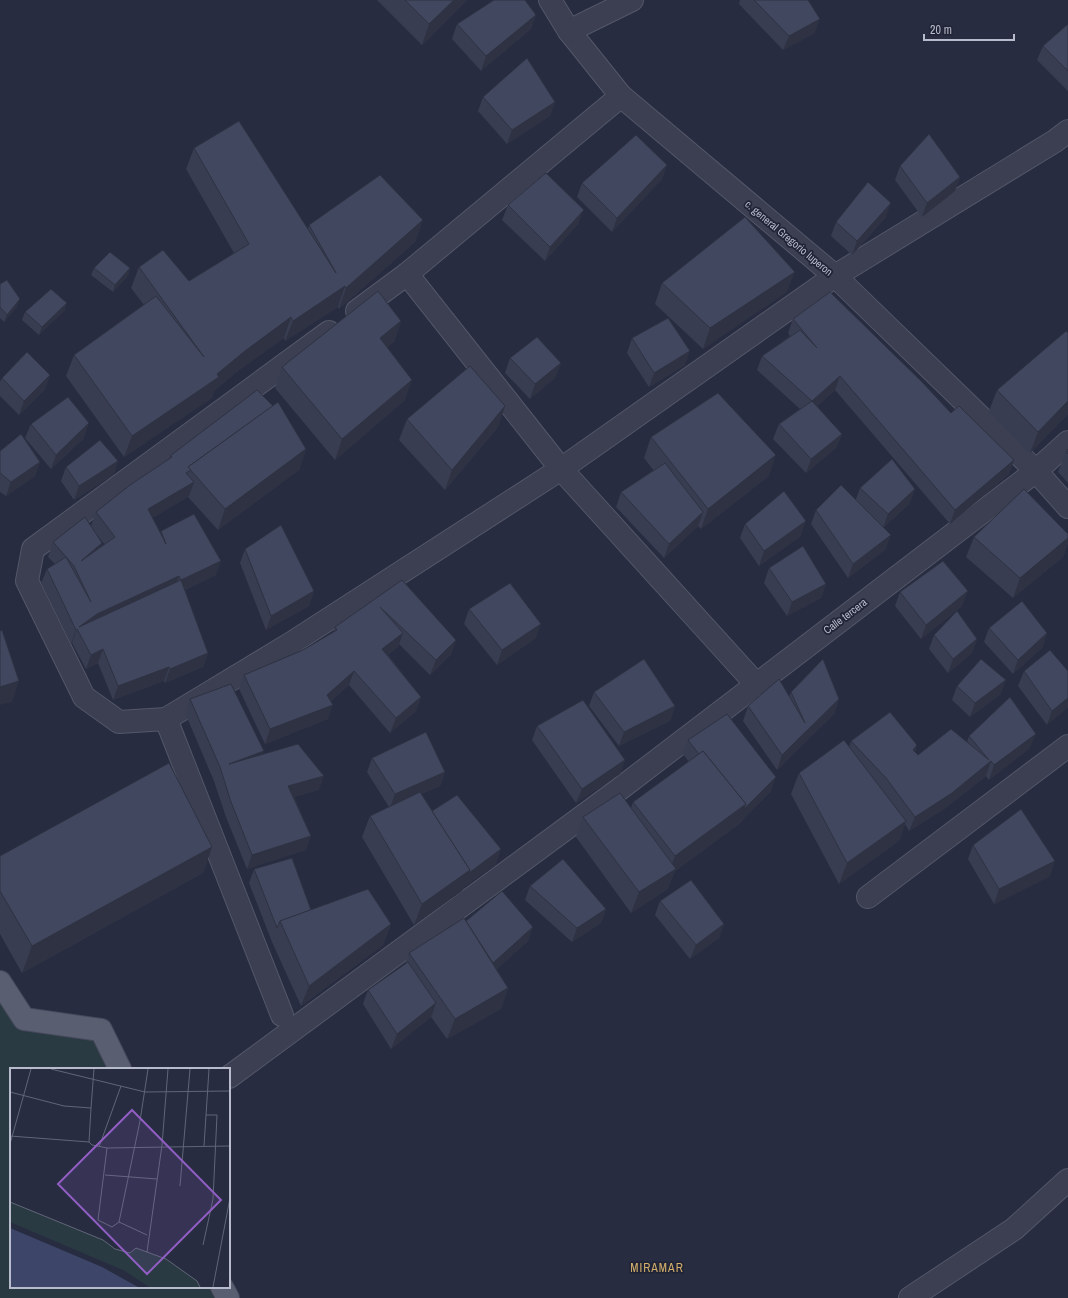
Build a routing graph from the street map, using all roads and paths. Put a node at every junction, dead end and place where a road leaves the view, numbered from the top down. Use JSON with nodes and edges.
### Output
{"nodes":[{"id":1,"x":550,"y":0,"type":"edge"},
{"id":2,"x":632,"y":0,"type":"edge"},
{"id":3,"x":569,"y":31,"type":"junction"},
{"id":4,"x":621,"y":96,"type":"junction"},
{"id":5,"x":1068,"y":131,"type":"edge"},
{"id":6,"x":407,"y":274,"type":"junction"},
{"id":7,"x":835,"y":276,"type":"junction"},
{"id":8,"x":1068,"y":442,"type":"edge"},
{"id":9,"x":561,"y":469,"type":"junction"},
{"id":10,"x":1036,"y":471,"type":"junction"},
{"id":11,"x":1068,"y":507,"type":"edge"},
{"id":12,"x":756,"y":684,"type":"junction"},
{"id":13,"x":166,"y":719,"type":"junction"},
{"id":14,"x":1068,"y":746,"type":"edge"},
{"id":15,"x":868,"y":897,"type":"dead end"},
{"id":16,"x":0,"y":982,"type":"edge"},
{"id":17,"x":282,"y":1015,"type":"dead end"},
{"id":18,"x":120,"y":1068,"type":"edge"},
{"id":19,"x":230,"y":1076,"type":"edge"},
{"id":20,"x":1068,"y":1180,"type":"edge"},
{"id":21,"x":223,"y":1288,"type":"edge"},
{"id":22,"x":228,"y":1298,"type":"edge"},
{"id":23,"x":910,"y":1298,"type":"edge"}],
"edges":[{"from":1,"to":3,"type":"street","name":"c. general Gregorio luperon"},
{"from":2,"to":3,"type":"street"},
{"from":3,"to":4,"type":"street","name":"c. general Gregorio luperon"},
{"from":4,"to":6,"type":"street"},
{"from":4,"to":7,"type":"street","name":"c. general Gregorio luperon"},
{"from":5,"to":7,"type":"street"},
{"from":6,"to":9,"type":"street"},
{"from":6,"to":13,"type":"street"},
{"from":7,"to":9,"type":"street"},
{"from":7,"to":10,"type":"street","name":"c. general Gregorio luperon"},
{"from":8,"to":10,"type":"street","name":"Calle tercera"},
{"from":9,"to":12,"type":"street"},
{"from":9,"to":13,"type":"street"},
{"from":10,"to":11,"type":"street","name":"c. general Gregorio luperon"},
{"from":10,"to":12,"type":"street","name":"Calle tercera"},
{"from":12,"to":19,"type":"street","name":"Calle tercera"},
{"from":13,"to":17,"type":"street"},
{"from":14,"to":15,"type":"street"},
{"from":16,"to":18,"type":"main road"},
{"from":20,"to":23,"type":"street"},
{"from":21,"to":22,"type":"main road"}]}
